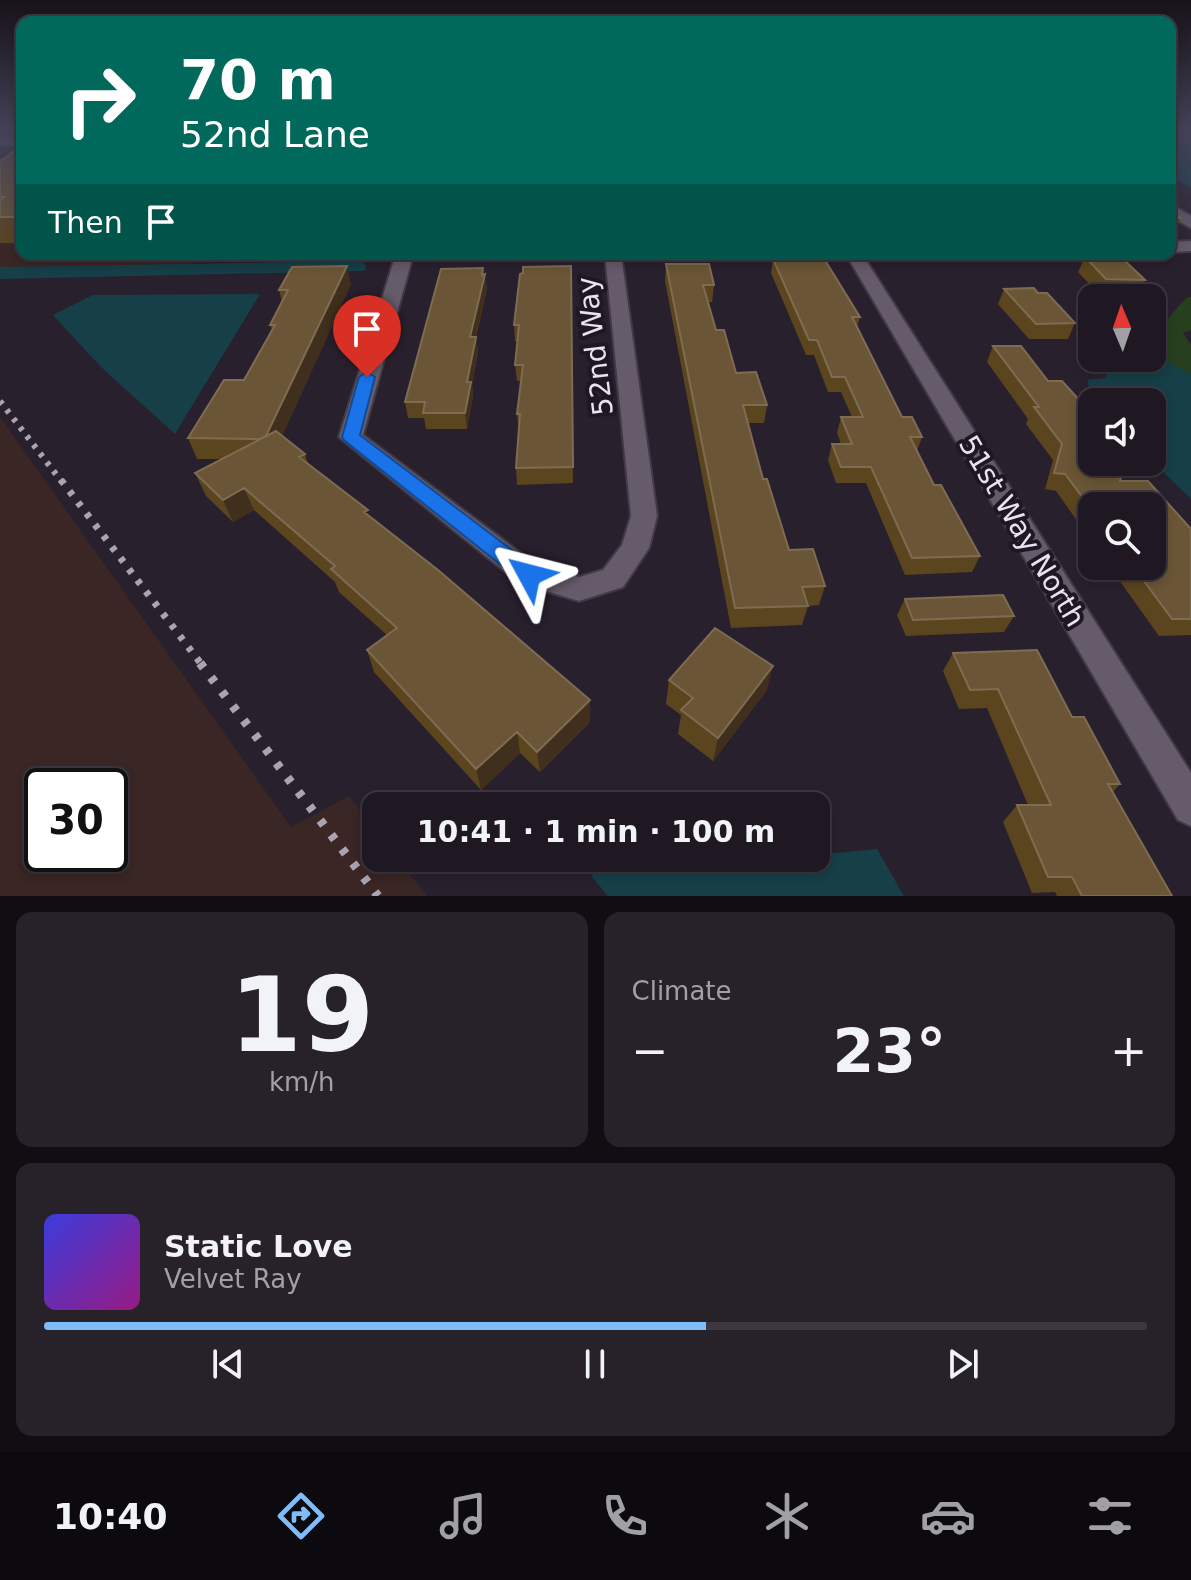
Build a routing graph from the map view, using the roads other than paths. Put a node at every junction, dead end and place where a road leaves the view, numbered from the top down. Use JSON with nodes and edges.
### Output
{"nodes":[{"id":1,"x":403,"y":260,"type":"edge"},
{"id":2,"x":614,"y":260,"type":"edge"},
{"id":3,"x":858,"y":260,"type":"edge"},
{"id":4,"x":1191,"y":807,"type":"edge"}],
"edges":[{"from":1,"to":2,"type":"street","name":"52nd Way"},
{"from":3,"to":4,"type":"street","name":"51st Way North"}]}
